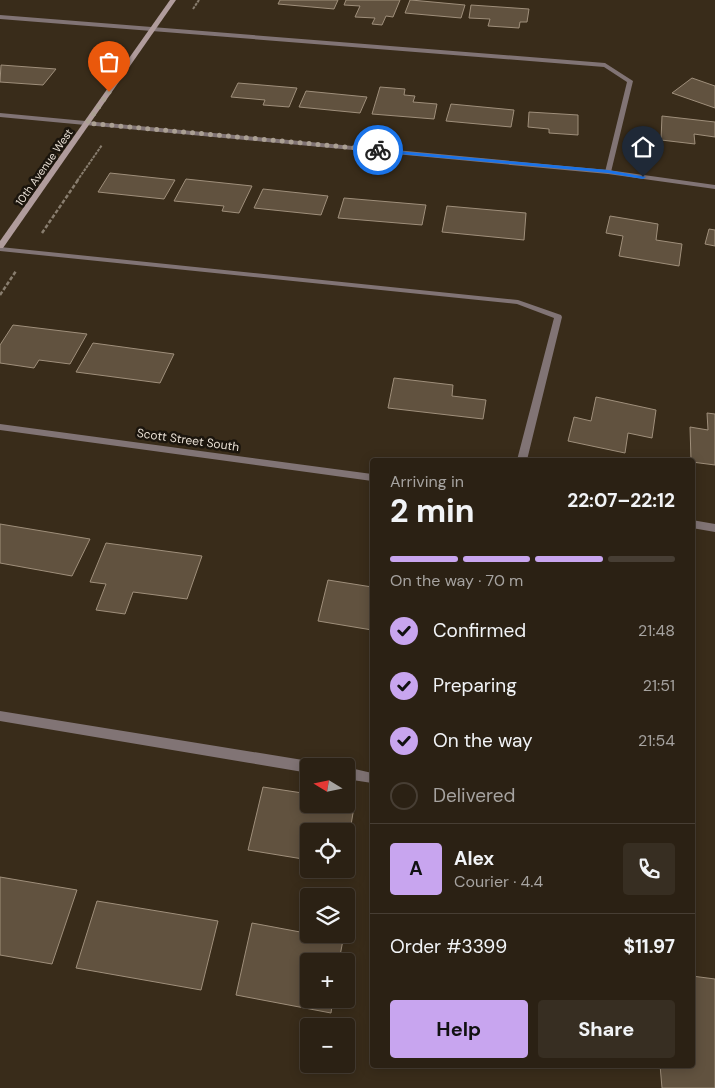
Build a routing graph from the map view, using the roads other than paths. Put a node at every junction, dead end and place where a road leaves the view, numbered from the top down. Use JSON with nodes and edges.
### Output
{"nodes":[{"id":1,"x":173,"y":0,"type":"edge"},
{"id":2,"x":0,"y":17,"type":"edge"},
{"id":3,"x":153,"y":29,"type":"junction"},
{"id":4,"x":0,"y":115,"type":"edge"},
{"id":5,"x":87,"y":123,"type":"junction"},
{"id":6,"x":608,"y":172,"type":"junction"},
{"id":7,"x":715,"y":187,"type":"edge"},
{"id":8,"x":0,"y":248,"type":"edge"},
{"id":9,"x":0,"y":427,"type":"edge"},
{"id":10,"x":523,"y":458,"type":"edge"},
{"id":11,"x":370,"y":478,"type":"edge"},
{"id":12,"x":695,"y":525,"type":"edge"},
{"id":13,"x":715,"y":528,"type":"edge"},
{"id":14,"x":0,"y":716,"type":"edge"},
{"id":15,"x":300,"y":766,"type":"edge"},
{"id":16,"x":355,"y":775,"type":"edge"},
{"id":17,"x":370,"y":778,"type":"edge"}],
"edges":[{"from":1,"to":3,"type":"main road","name":"10th Avenue West"},
{"from":2,"to":3,"type":"street"},
{"from":3,"to":5,"type":"main road","name":"10th Avenue West"},
{"from":3,"to":6,"type":"street"},
{"from":4,"to":5,"type":"street"},
{"from":5,"to":6,"type":"street"},
{"from":5,"to":8,"type":"main road","name":"10th Avenue West"},
{"from":6,"to":7,"type":"street"},
{"from":8,"to":10,"type":"street"},
{"from":9,"to":11,"type":"street","name":"Scott Street South"},
{"from":12,"to":13,"type":"street"},
{"from":14,"to":15,"type":"street"},
{"from":16,"to":17,"type":"street"}]}
